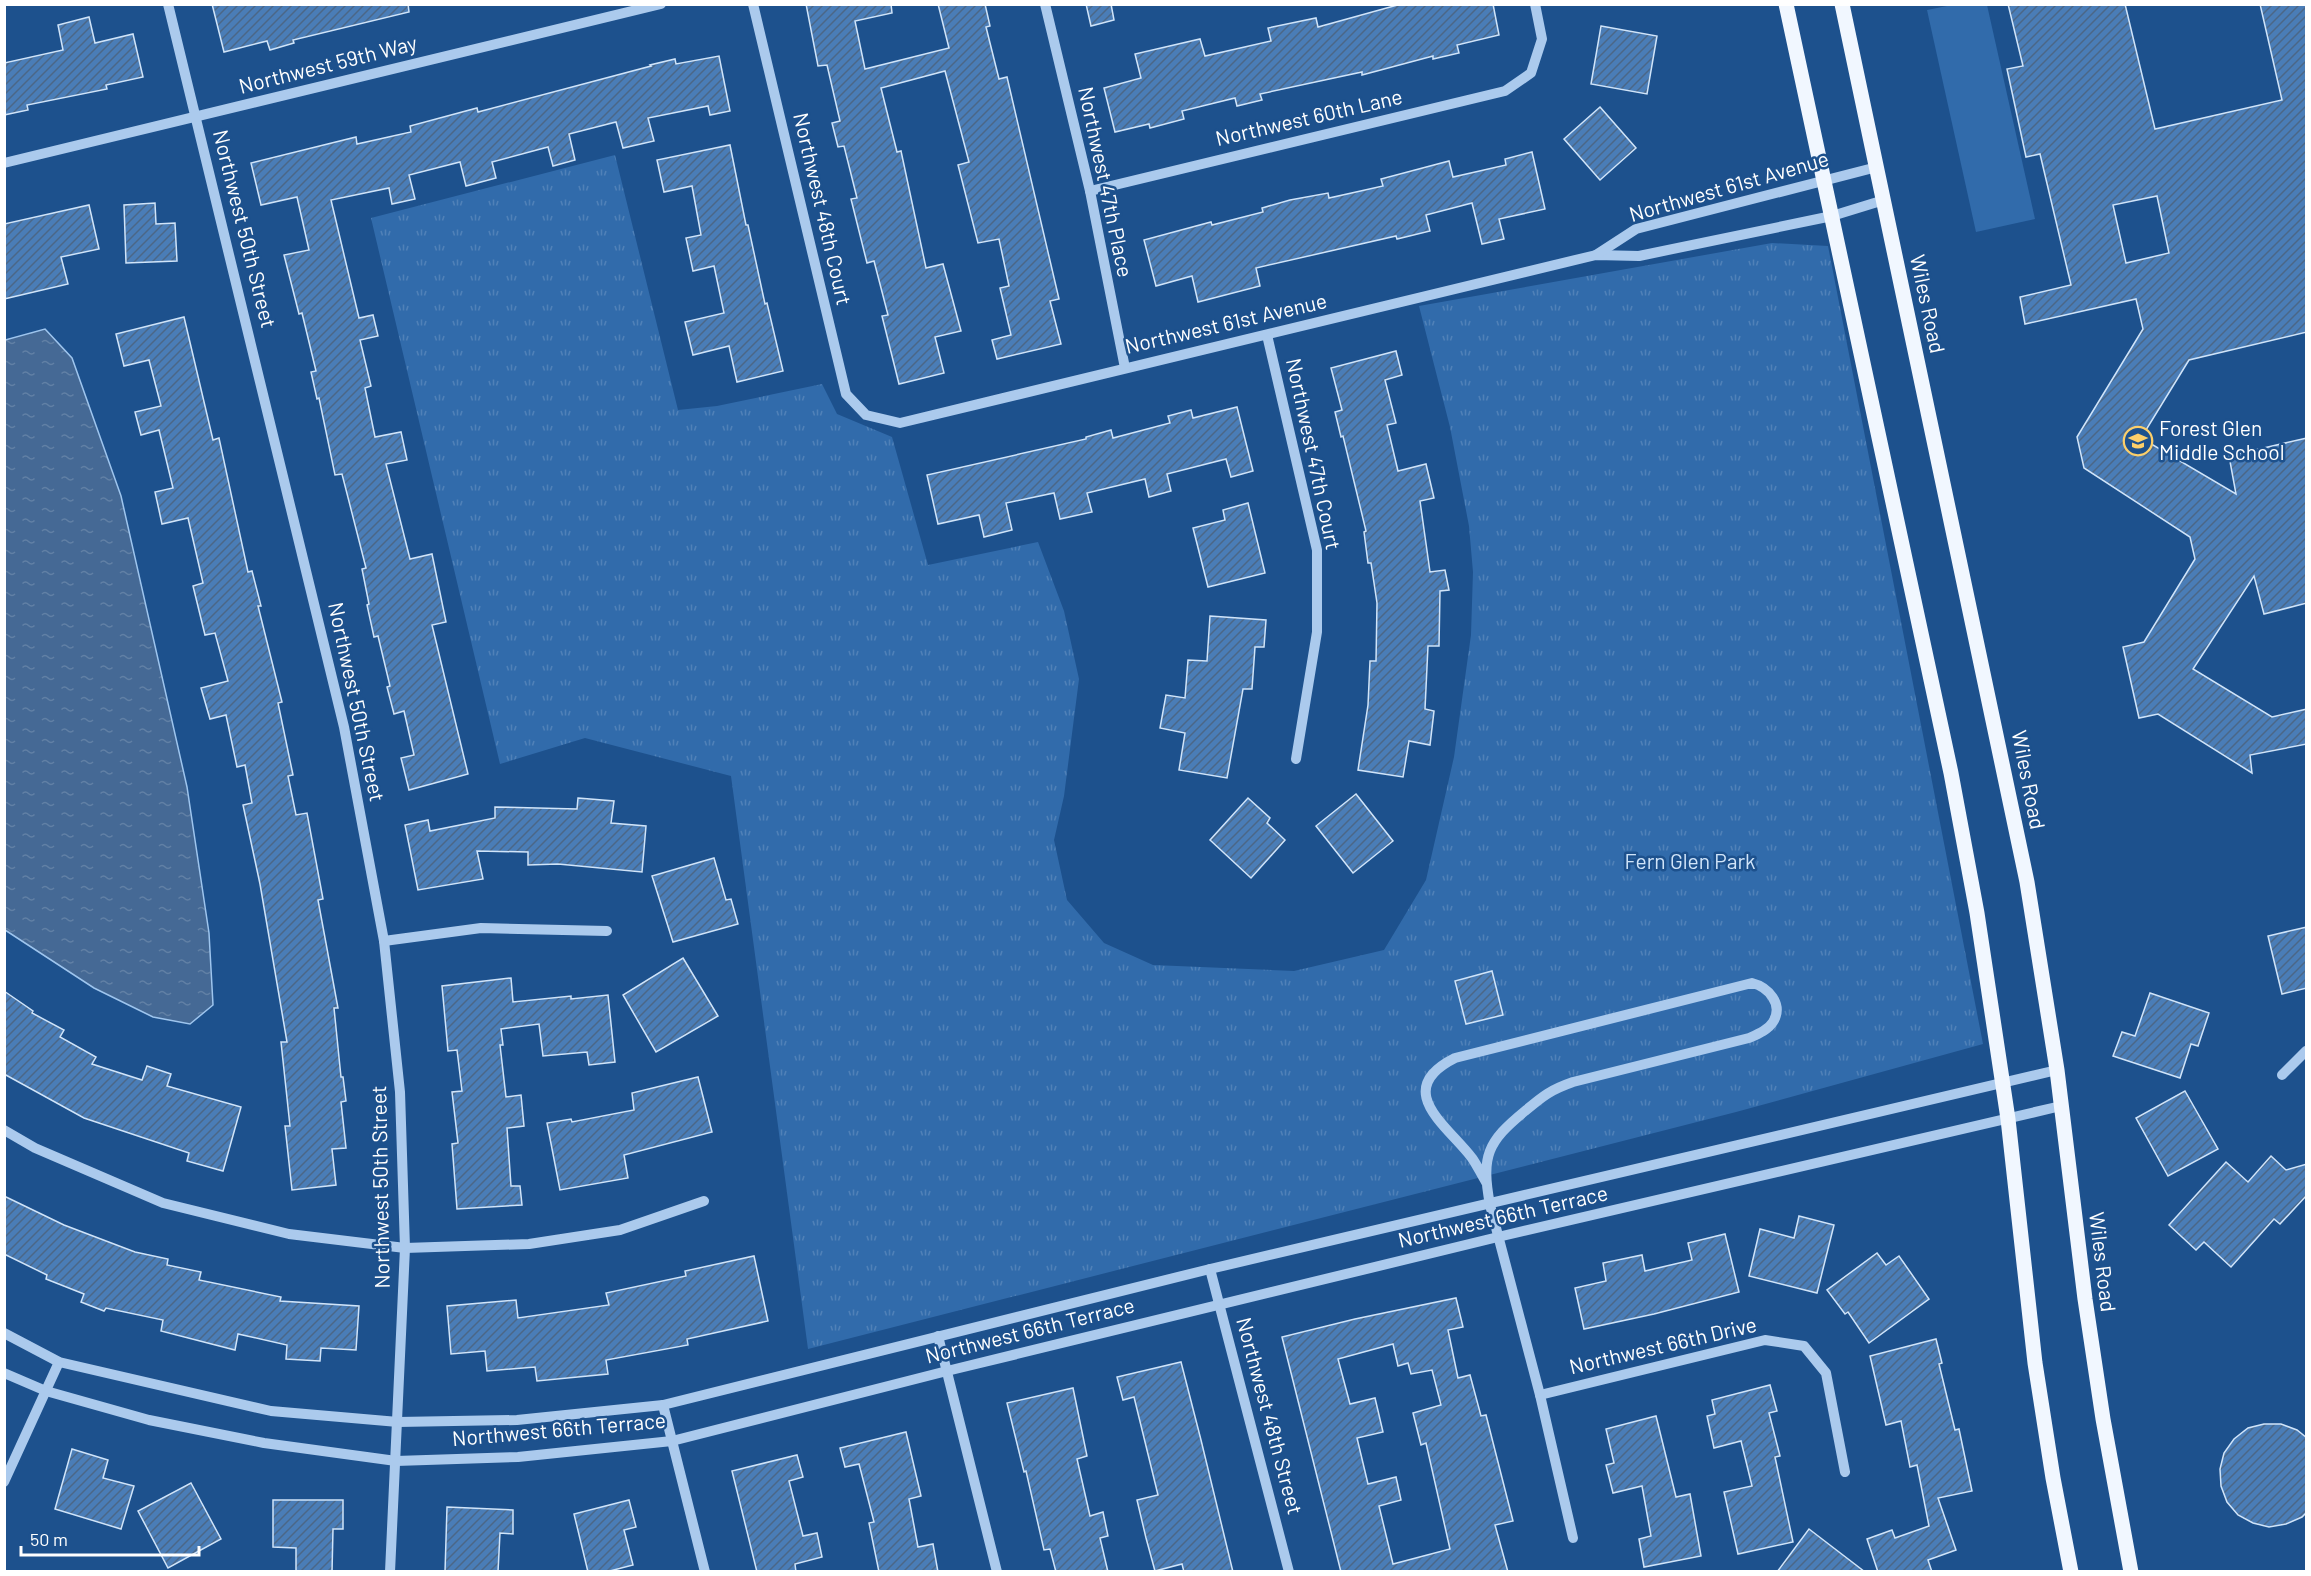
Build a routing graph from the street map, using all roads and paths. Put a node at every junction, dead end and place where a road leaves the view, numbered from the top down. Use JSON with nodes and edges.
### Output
{"nodes":[{"id":1,"x":168,"y":4,"type":"edge"},
{"id":2,"x":660,"y":4,"type":"edge"},
{"id":3,"x":753,"y":4,"type":"edge"},
{"id":4,"x":1045,"y":4,"type":"edge"},
{"id":5,"x":1535,"y":4,"type":"edge"},
{"id":6,"x":1786,"y":4,"type":"edge"},
{"id":7,"x":1842,"y":4,"type":"edge"},
{"id":8,"x":197,"y":117,"type":"junction"},
{"id":9,"x":4,"y":163,"type":"edge"},
{"id":10,"x":1877,"y":167,"type":"junction"},
{"id":11,"x":1824,"y":180,"type":"junction"},
{"id":12,"x":1090,"y":190,"type":"junction"},
{"id":13,"x":1884,"y":200,"type":"junction"},
{"id":14,"x":1832,"y":216,"type":"junction"},
{"id":15,"x":1596,"y":255,"type":"junction"},
{"id":16,"x":1267,"y":335,"type":"junction"},
{"id":17,"x":1125,"y":368,"type":"junction"},
{"id":18,"x":866,"y":415,"type":"joint"},
{"id":19,"x":1296,"y":759,"type":"dead end"},
{"id":20,"x":607,"y":931,"type":"dead end"},
{"id":21,"x":384,"y":941,"type":"junction"},
{"id":22,"x":2307,"y":1051,"type":"edge"},
{"id":23,"x":2057,"y":1070,"type":"junction"},
{"id":24,"x":2282,"y":1075,"type":"dead end"},
{"id":25,"x":2002,"y":1082,"type":"junction"},
{"id":26,"x":2061,"y":1106,"type":"junction"},
{"id":27,"x":2008,"y":1119,"type":"junction"},
{"id":28,"x":4,"y":1130,"type":"edge"},
{"id":29,"x":1486,"y":1182,"type":"junction"},
{"id":30,"x":704,"y":1201,"type":"dead end"},
{"id":31,"x":1490,"y":1205,"type":"junction"},
{"id":32,"x":1498,"y":1237,"type":"junction"},
{"id":33,"x":405,"y":1248,"type":"junction"},
{"id":34,"x":1210,"y":1269,"type":"junction"},
{"id":35,"x":1220,"y":1305,"type":"junction"},
{"id":36,"x":4,"y":1333,"type":"edge"},
{"id":37,"x":938,"y":1336,"type":"junction"},
{"id":38,"x":59,"y":1362,"type":"junction"},
{"id":39,"x":947,"y":1371,"type":"junction"},
{"id":40,"x":4,"y":1373,"type":"edge"},
{"id":41,"x":46,"y":1391,"type":"junction"},
{"id":42,"x":1540,"y":1395,"type":"junction"},
{"id":43,"x":663,"y":1405,"type":"junction"},
{"id":44,"x":398,"y":1422,"type":"junction"},
{"id":45,"x":672,"y":1441,"type":"junction"},
{"id":46,"x":396,"y":1461,"type":"junction"},
{"id":47,"x":1845,"y":1472,"type":"dead end"},
{"id":48,"x":4,"y":1482,"type":"edge"},
{"id":49,"x":1573,"y":1538,"type":"dead end"},
{"id":50,"x":390,"y":1572,"type":"edge"},
{"id":51,"x":705,"y":1572,"type":"edge"},
{"id":52,"x":997,"y":1572,"type":"edge"},
{"id":53,"x":1289,"y":1572,"type":"edge"},
{"id":54,"x":2071,"y":1572,"type":"edge"},
{"id":55,"x":2131,"y":1572,"type":"edge"}],
"edges":[{"from":1,"to":8,"type":"street","name":"Northwest 50th Street"},
{"from":2,"to":8,"type":"street","name":"Northwest 59th Way"},
{"from":3,"to":18,"type":"street","name":"Northwest 48th Court"},
{"from":4,"to":12,"type":"street","name":"Northwest 47th Place"},
{"from":5,"to":12,"type":"street","name":"Northwest 60th Lane"},
{"from":6,"to":11,"type":"main road"},
{"from":7,"to":10,"type":"main road","name":"Wiles Road"},
{"from":8,"to":9,"type":"street","name":"Northwest 59th Way"},
{"from":8,"to":21,"type":"street","name":"Northwest 50th Street"},
{"from":10,"to":11,"type":"street","name":"Northwest 61st Avenue"},
{"from":10,"to":13,"type":"main road","name":"Wiles Road"},
{"from":11,"to":14,"type":"main road"},
{"from":11,"to":15,"type":"street","name":"Northwest 61st Avenue"},
{"from":12,"to":17,"type":"street","name":"Northwest 47th Place"},
{"from":13,"to":14,"type":"street","name":"Northwest 61st Avenue"},
{"from":13,"to":23,"type":"main road","name":"Wiles Road"},
{"from":14,"to":15,"type":"street","name":"Northwest 61st Avenue"},
{"from":14,"to":25,"type":"main road"},
{"from":15,"to":16,"type":"street","name":"Northwest 61st Avenue"},
{"from":16,"to":17,"type":"street","name":"Northwest 61st Avenue"},
{"from":16,"to":19,"type":"street","name":"Northwest 47th Court"},
{"from":17,"to":18,"type":"street","name":"Northwest 61st Avenue"},
{"from":20,"to":21,"type":"street"},
{"from":21,"to":33,"type":"street","name":"Northwest 50th Street"},
{"from":22,"to":24,"type":"street"},
{"from":23,"to":25,"type":"street","name":"Northwest 66th Terrace"},
{"from":23,"to":26,"type":"main road","name":"Wiles Road"},
{"from":25,"to":27,"type":"main road"},
{"from":25,"to":31,"type":"street","name":"Northwest 66th Terrace"},
{"from":26,"to":27,"type":"street","name":"Northwest 66th Terrace"},
{"from":26,"to":55,"type":"main road","name":"Wiles Road"},
{"from":27,"to":32,"type":"street","name":"Northwest 66th Terrace"},
{"from":27,"to":54,"type":"main road"},
{"from":28,"to":33,"type":"street"},
{"from":29,"to":29,"type":"street"},
{"from":29,"to":31,"type":"street"},
{"from":30,"to":33,"type":"street"},
{"from":31,"to":32,"type":"street"},
{"from":31,"to":34,"type":"street","name":"Northwest 66th Terrace"},
{"from":32,"to":35,"type":"street","name":"Northwest 66th Terrace"},
{"from":32,"to":42,"type":"street"},
{"from":33,"to":44,"type":"street","name":"Northwest 50th Street"},
{"from":34,"to":35,"type":"street","name":"Northwest 48th Street"},
{"from":34,"to":37,"type":"street","name":"Northwest 66th Terrace"},
{"from":35,"to":39,"type":"street","name":"Northwest 66th Terrace"},
{"from":35,"to":53,"type":"street","name":"Northwest 48th Street"},
{"from":36,"to":38,"type":"street","name":"Northwest 66th Terrace"},
{"from":37,"to":39,"type":"street"},
{"from":37,"to":43,"type":"street","name":"Northwest 66th Terrace"},
{"from":38,"to":41,"type":"street"},
{"from":38,"to":44,"type":"street","name":"Northwest 66th Terrace"},
{"from":39,"to":45,"type":"street","name":"Northwest 66th Terrace"},
{"from":39,"to":52,"type":"street"},
{"from":40,"to":41,"type":"street","name":"Northwest 66th Terrace"},
{"from":41,"to":46,"type":"street","name":"Northwest 66th Terrace"},
{"from":41,"to":48,"type":"street"},
{"from":42,"to":47,"type":"street","name":"Northwest 66th Drive"},
{"from":42,"to":49,"type":"street"},
{"from":43,"to":44,"type":"street","name":"Northwest 66th Terrace"},
{"from":43,"to":45,"type":"street"},
{"from":44,"to":46,"type":"street"},
{"from":45,"to":46,"type":"street","name":"Northwest 66th Terrace"},
{"from":45,"to":51,"type":"street"},
{"from":46,"to":50,"type":"street"}]}
